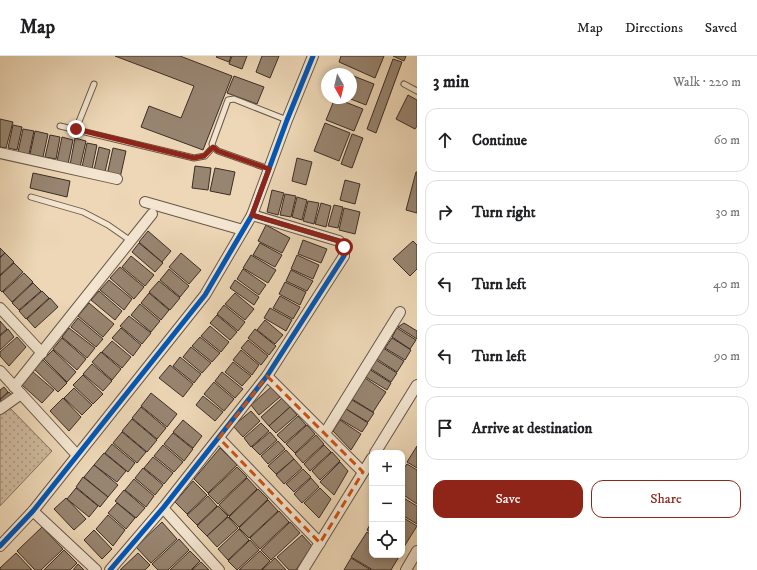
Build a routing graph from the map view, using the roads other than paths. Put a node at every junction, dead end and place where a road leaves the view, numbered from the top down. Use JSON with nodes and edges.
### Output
{"nodes":[{"id":1,"x":313,"y":56,"type":"edge"},
{"id":2,"x":94,"y":84,"type":"dead end"},
{"id":3,"x":404,"y":84,"type":"dead end"},
{"id":4,"x":417,"y":90,"type":"edge"},
{"id":5,"x":287,"y":120,"type":"junction"},
{"id":6,"x":60,"y":126,"type":"dead end"},
{"id":7,"x":76,"y":129,"type":"junction"},
{"id":8,"x":213,"y":147,"type":"junction"},
{"id":9,"x":0,"y":153,"type":"edge"},
{"id":10,"x":269,"y":169,"type":"junction"},
{"id":11,"x":117,"y":179,"type":"dead end"},
{"id":12,"x":31,"y":198,"type":"dead end"},
{"id":13,"x":145,"y":202,"type":"dead end"},
{"id":14,"x":152,"y":214,"type":"dead end"},
{"id":15,"x":252,"y":215,"type":"junction"},
{"id":16,"x":243,"y":230,"type":"junction"},
{"id":17,"x":130,"y":241,"type":"junction"},
{"id":18,"x":0,"y":308,"type":"edge"},
{"id":19,"x":400,"y":312,"type":"dead end"},
{"id":20,"x":42,"y":353,"type":"junction"},
{"id":21,"x":0,"y":371,"type":"edge"},
{"id":22,"x":268,"y":376,"type":"junction"},
{"id":23,"x":417,"y":385,"type":"edge"},
{"id":24,"x":18,"y":390,"type":"junction"},
{"id":25,"x":0,"y":409,"type":"edge"},
{"id":26,"x":325,"y":433,"type":"junction"},
{"id":27,"x":219,"y":438,"type":"junction"},
{"id":28,"x":377,"y":450,"type":"edge"},
{"id":29,"x":77,"y":455,"type":"junction"},
{"id":30,"x":369,"y":463,"type":"edge"},
{"id":31,"x":363,"y":472,"type":"junction"},
{"id":32,"x":163,"y":508,"type":"junction"},
{"id":33,"x":33,"y":511,"type":"junction"},
{"id":34,"x":320,"y":543,"type":"junction"},
{"id":35,"x":0,"y":546,"type":"edge"},
{"id":36,"x":417,"y":551,"type":"edge"},
{"id":37,"x":96,"y":570,"type":"edge"},
{"id":38,"x":110,"y":570,"type":"edge"},
{"id":39,"x":219,"y":570,"type":"edge"},
{"id":40,"x":303,"y":570,"type":"edge"},
{"id":41,"x":406,"y":570,"type":"edge"}],
"edges":[{"from":1,"to":5,"type":"street"},
{"from":2,"to":7,"type":"lane"},
{"from":3,"to":4,"type":"lane"},
{"from":5,"to":8,"type":"lane"},
{"from":5,"to":10,"type":"street"},
{"from":6,"to":7,"type":"lane"},
{"from":7,"to":8,"type":"lane"},
{"from":8,"to":10,"type":"lane"},
{"from":9,"to":11,"type":"street"},
{"from":10,"to":15,"type":"street"},
{"from":12,"to":17,"type":"lane"},
{"from":13,"to":16,"type":"street"},
{"from":14,"to":17,"type":"street"},
{"from":15,"to":16,"type":"street"},
{"from":15,"to":22,"type":"street"},
{"from":16,"to":29,"type":"street"},
{"from":17,"to":20,"type":"street"},
{"from":18,"to":20,"type":"street"},
{"from":19,"to":26,"type":"street"},
{"from":20,"to":24,"type":"street"},
{"from":21,"to":24,"type":"street"},
{"from":22,"to":26,"type":"street"},
{"from":22,"to":27,"type":"street"},
{"from":23,"to":28,"type":"street"},
{"from":24,"to":25,"type":"street"},
{"from":24,"to":29,"type":"street"},
{"from":26,"to":31,"type":"street"},
{"from":27,"to":32,"type":"street"},
{"from":27,"to":34,"type":"street"},
{"from":29,"to":33,"type":"street"},
{"from":30,"to":31,"type":"street"},
{"from":31,"to":34,"type":"street"},
{"from":32,"to":38,"type":"street"},
{"from":32,"to":39,"type":"street"},
{"from":33,"to":35,"type":"street"},
{"from":33,"to":37,"type":"street"},
{"from":34,"to":40,"type":"street"},
{"from":36,"to":41,"type":"street"}]}
